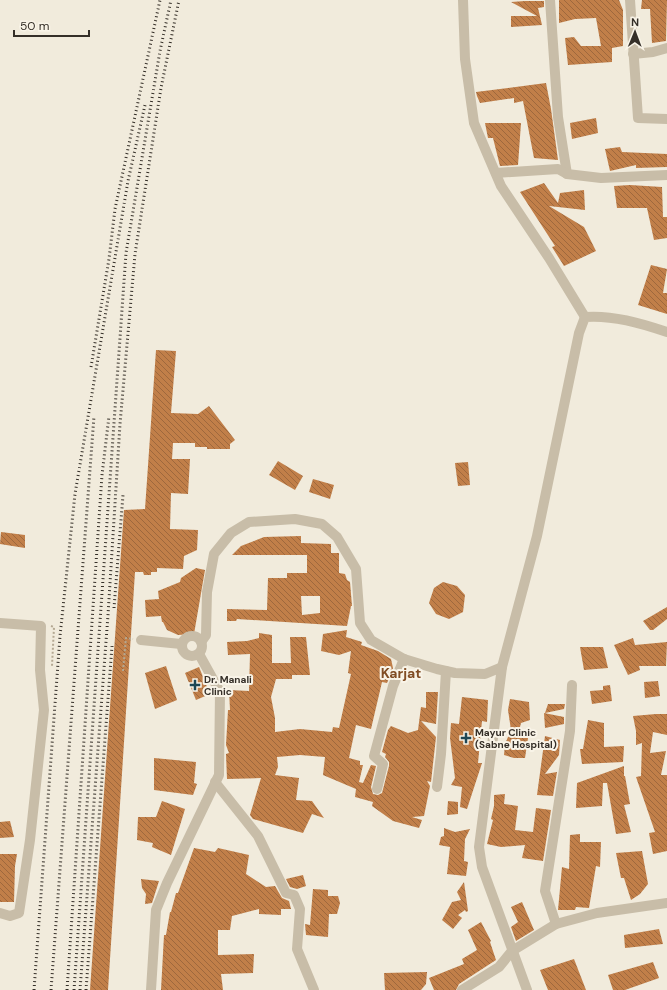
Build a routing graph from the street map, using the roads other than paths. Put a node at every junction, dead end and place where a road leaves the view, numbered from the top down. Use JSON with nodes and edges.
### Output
{"nodes":[{"id":1,"x":463,"y":0,"type":"edge"},
{"id":2,"x":550,"y":0,"type":"edge"},
{"id":3,"x":630,"y":0,"type":"edge"},
{"id":4,"x":667,"y":48,"type":"edge"},
{"id":5,"x":633,"y":54,"type":"junction"},
{"id":6,"x":667,"y":119,"type":"edge"},
{"id":7,"x":496,"y":174,"type":"junction"},
{"id":8,"x":566,"y":174,"type":"junction"},
{"id":9,"x":667,"y":176,"type":"edge"},
{"id":10,"x":585,"y":317,"type":"junction"},
{"id":11,"x":667,"y":332,"type":"edge"},
{"id":12,"x":0,"y":623,"type":"edge"},
{"id":13,"x":141,"y":640,"type":"dead end"},
{"id":14,"x":201,"y":642,"type":"junction"},
{"id":15,"x":182,"y":644,"type":"junction"},
{"id":16,"x":199,"y":654,"type":"junction"},
{"id":17,"x":404,"y":660,"type":"junction"},
{"id":18,"x":502,"y":667,"type":"junction"},
{"id":19,"x":446,"y":671,"type":"junction"},
{"id":20,"x":572,"y":685,"type":"dead end"},
{"id":21,"x":216,"y":782,"type":"junction"},
{"id":22,"x":437,"y":787,"type":"dead end"},
{"id":23,"x":377,"y":789,"type":"dead end"},
{"id":24,"x":667,"y":903,"type":"edge"},
{"id":25,"x":0,"y":913,"type":"edge"},
{"id":26,"x":556,"y":924,"type":"junction"},
{"id":27,"x":512,"y":951,"type":"junction"},
{"id":28,"x":151,"y":990,"type":"edge"},
{"id":29,"x":314,"y":990,"type":"edge"},
{"id":30,"x":462,"y":990,"type":"edge"},
{"id":31,"x":527,"y":990,"type":"edge"}],
"edges":[{"from":1,"to":7,"type":"street"},
{"from":2,"to":8,"type":"street"},
{"from":3,"to":5,"type":"street"},
{"from":4,"to":5,"type":"street"},
{"from":5,"to":6,"type":"street"},
{"from":7,"to":8,"type":"street"},
{"from":7,"to":10,"type":"street"},
{"from":8,"to":9,"type":"street"},
{"from":10,"to":11,"type":"street"},
{"from":10,"to":18,"type":"street"},
{"from":12,"to":25,"type":"street"},
{"from":13,"to":15,"type":"street"},
{"from":14,"to":15,"type":"street"},
{"from":14,"to":16,"type":"street"},
{"from":14,"to":17,"type":"street"},
{"from":15,"to":16,"type":"street"},
{"from":16,"to":21,"type":"street"},
{"from":17,"to":19,"type":"street"},
{"from":17,"to":23,"type":"street"},
{"from":18,"to":19,"type":"street"},
{"from":18,"to":27,"type":"street"},
{"from":19,"to":22,"type":"street"},
{"from":20,"to":26,"type":"street"},
{"from":21,"to":28,"type":"street"},
{"from":21,"to":29,"type":"street"},
{"from":24,"to":26,"type":"street"},
{"from":26,"to":27,"type":"street"},
{"from":27,"to":30,"type":"street"},
{"from":27,"to":31,"type":"street"}]}
